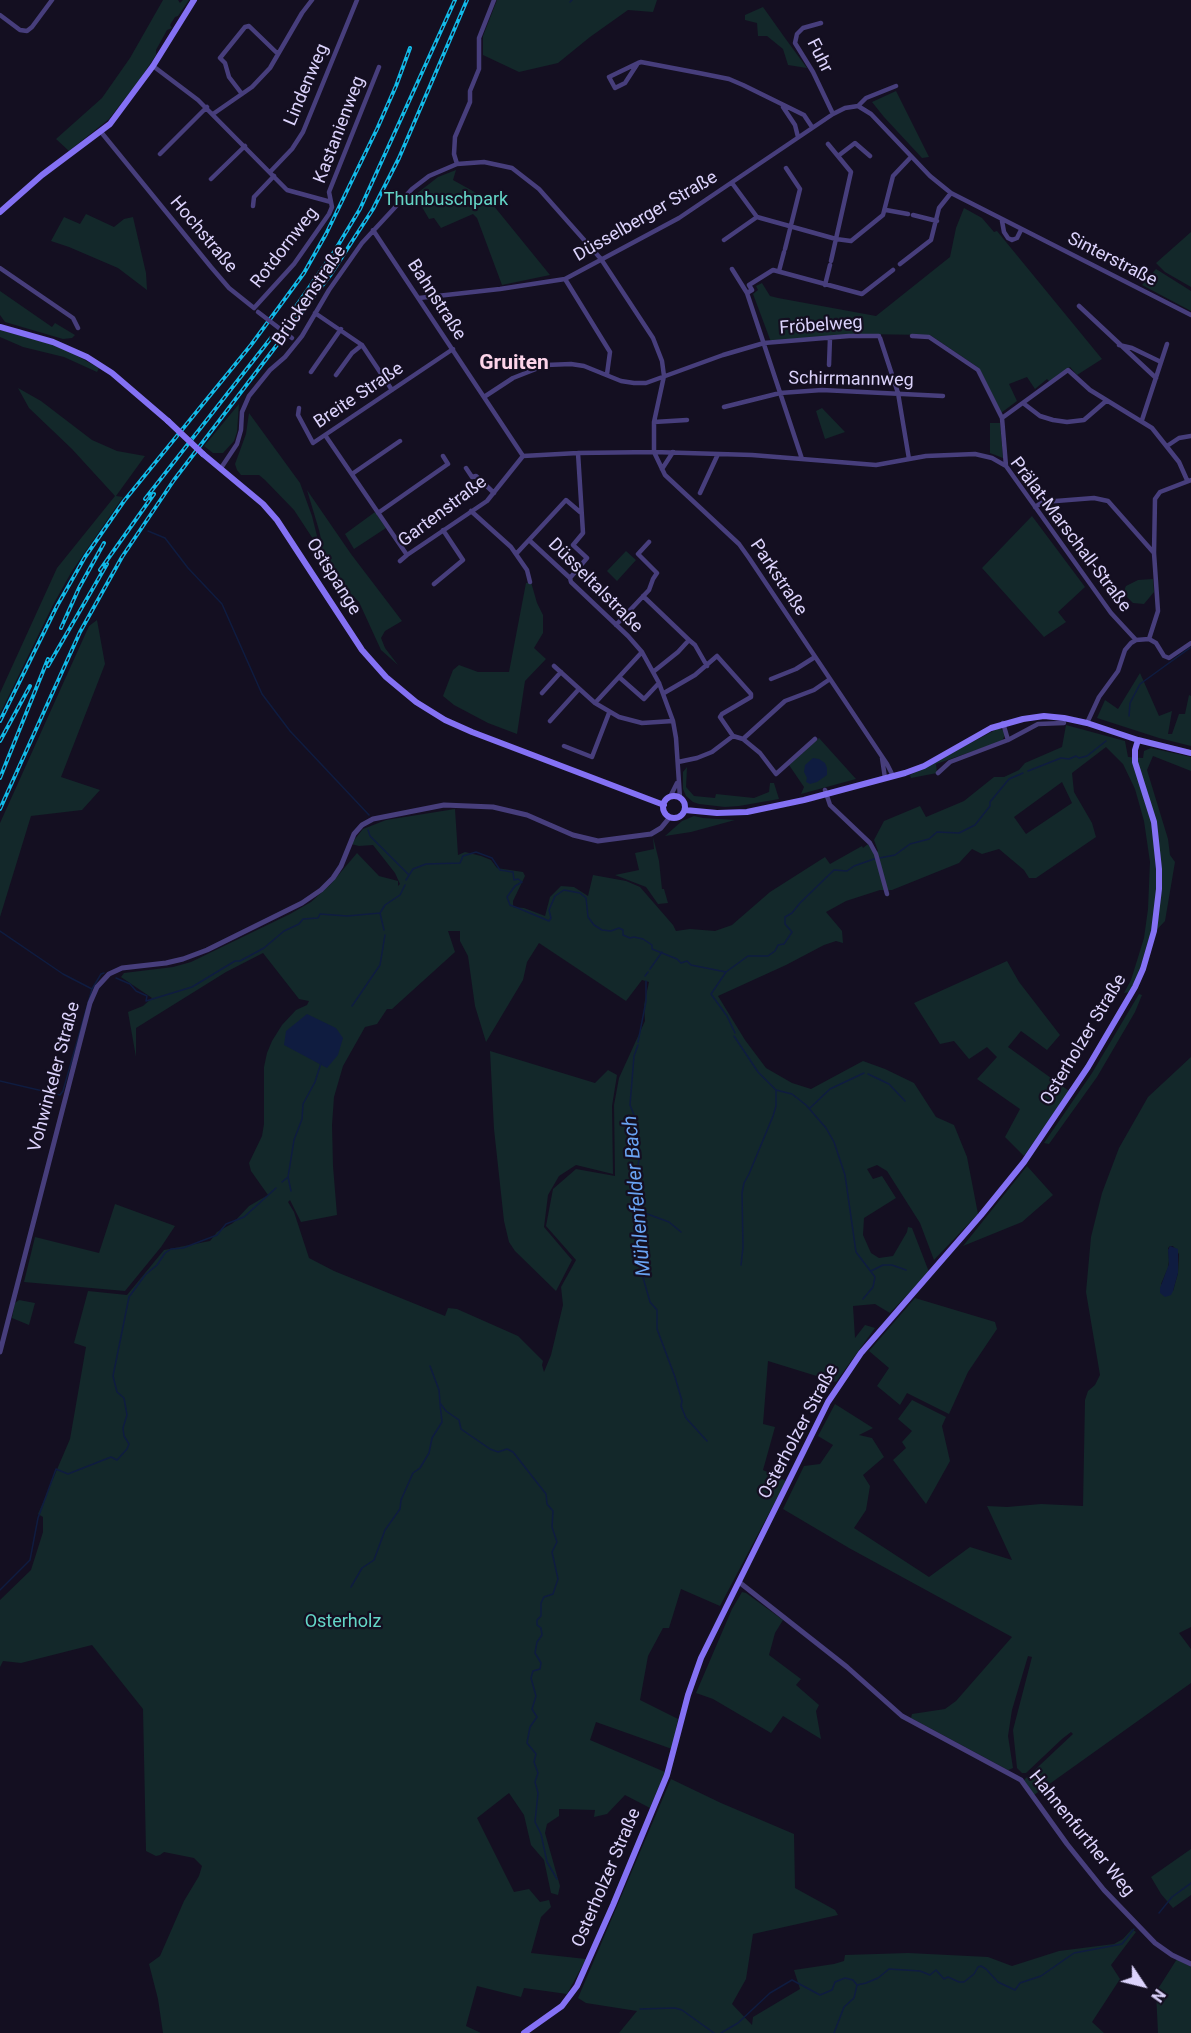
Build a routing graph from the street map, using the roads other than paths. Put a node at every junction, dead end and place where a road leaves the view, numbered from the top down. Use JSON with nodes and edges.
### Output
{"nodes":[{"id":1,"x":52,"y":0,"type":"edge"},
{"id":2,"x":194,"y":0,"type":"edge"},
{"id":3,"x":312,"y":0,"type":"edge"},
{"id":4,"x":357,"y":0,"type":"edge"},
{"id":5,"x":494,"y":0,"type":"edge"},
{"id":6,"x":0,"y":15,"type":"edge"},
{"id":7,"x":821,"y":23,"type":"dead end"},
{"id":8,"x":278,"y":54,"type":"junction"},
{"id":9,"x":638,"y":63,"type":"junction"},
{"id":10,"x":153,"y":66,"type":"junction"},
{"id":11,"x":379,"y":67,"type":"dead end"},
{"id":12,"x":896,"y":86,"type":"dead end"},
{"id":13,"x":242,"y":94,"type":"junction"},
{"id":14,"x":781,"y":105,"type":"junction"},
{"id":15,"x":858,"y":106,"type":"junction"},
{"id":16,"x":207,"y":107,"type":"junction"},
{"id":17,"x":213,"y":114,"type":"junction"},
{"id":18,"x":833,"y":114,"type":"junction"},
{"id":19,"x":813,"y":127,"type":"junction"},
{"id":20,"x":101,"y":132,"type":"junction"},
{"id":21,"x":798,"y":137,"type":"junction"},
{"id":22,"x":828,"y":144,"type":"dead end"},
{"id":23,"x":245,"y":146,"type":"junction"},
{"id":24,"x":160,"y":154,"type":"dead end"},
{"id":25,"x":838,"y":156,"type":"junction"},
{"id":26,"x":870,"y":156,"type":"dead end"},
{"id":27,"x":911,"y":157,"type":"junction"},
{"id":28,"x":457,"y":164,"type":"junction"},
{"id":29,"x":786,"y":168,"type":"dead end"},
{"id":30,"x":272,"y":174,"type":"junction"},
{"id":31,"x":211,"y":179,"type":"dead end"},
{"id":32,"x":732,"y":183,"type":"junction"},
{"id":33,"x":951,"y":193,"type":"junction"},
{"id":34,"x":331,"y":202,"type":"junction"},
{"id":35,"x":253,"y":206,"type":"dead end"},
{"id":36,"x":886,"y":210,"type":"junction"},
{"id":37,"x":0,"y":212,"type":"edge"},
{"id":38,"x":758,"y":217,"type":"junction"},
{"id":39,"x":937,"y":221,"type":"junction"},
{"id":40,"x":1002,"y":221,"type":"junction"},
{"id":41,"x":791,"y":226,"type":"junction"},
{"id":42,"x":373,"y":230,"type":"junction"},
{"id":43,"x":1021,"y":230,"type":"junction"},
{"id":44,"x":836,"y":239,"type":"junction"},
{"id":45,"x":724,"y":240,"type":"dead end"},
{"id":46,"x":602,"y":259,"type":"junction"},
{"id":47,"x":900,"y":264,"type":"dead end"},
{"id":48,"x":0,"y":268,"type":"edge"},
{"id":49,"x":732,"y":269,"type":"dead end"},
{"id":50,"x":893,"y":270,"type":"dead end"},
{"id":51,"x":779,"y":271,"type":"junction"},
{"id":52,"x":565,"y":279,"type":"junction"},
{"id":53,"x":825,"y":285,"type":"junction"},
{"id":54,"x":747,"y":288,"type":"junction"},
{"id":55,"x":419,"y":298,"type":"junction"},
{"id":56,"x":1079,"y":306,"type":"dead end"},
{"id":57,"x":256,"y":311,"type":"junction"},
{"id":58,"x":315,"y":313,"type":"junction"},
{"id":59,"x":1191,"y":315,"type":"edge"},
{"id":60,"x":0,"y":327,"type":"edge"},
{"id":61,"x":78,"y":328,"type":"dead end"},
{"id":62,"x":341,"y":329,"type":"junction"},
{"id":63,"x":912,"y":336,"type":"dead end"},
{"id":64,"x":830,"y":338,"type":"junction"},
{"id":65,"x":297,"y":342,"type":"junction"},
{"id":66,"x":765,"y":343,"type":"junction"},
{"id":67,"x":1167,"y":344,"type":"dead end"},
{"id":68,"x":362,"y":345,"type":"junction"},
{"id":69,"x":1118,"y":345,"type":"junction"},
{"id":70,"x":453,"y":349,"type":"junction"},
{"id":71,"x":1161,"y":362,"type":"junction"},
{"id":72,"x":829,"y":365,"type":"dead end"},
{"id":73,"x":311,"y":372,"type":"dead end"},
{"id":74,"x":607,"y":374,"type":"junction"},
{"id":75,"x":336,"y":375,"type":"dead end"},
{"id":76,"x":664,"y":376,"type":"junction"},
{"id":77,"x":1156,"y":378,"type":"junction"},
{"id":78,"x":392,"y":390,"type":"junction"},
{"id":79,"x":780,"y":393,"type":"junction"},
{"id":80,"x":898,"y":393,"type":"junction"},
{"id":81,"x":944,"y":396,"type":"dead end"},
{"id":82,"x":484,"y":397,"type":"junction"},
{"id":83,"x":1106,"y":400,"type":"junction"},
{"id":84,"x":1023,"y":403,"type":"junction"},
{"id":85,"x":724,"y":407,"type":"dead end"},
{"id":86,"x":299,"y":408,"type":"dead end"},
{"id":87,"x":1002,"y":418,"type":"junction"},
{"id":88,"x":687,"y":420,"type":"dead end"},
{"id":89,"x":1142,"y":420,"type":"junction"},
{"id":90,"x":654,"y":422,"type":"junction"},
{"id":91,"x":325,"y":435,"type":"junction"},
{"id":92,"x":1191,"y":435,"type":"edge"},
{"id":93,"x":400,"y":441,"type":"dead end"},
{"id":94,"x":1167,"y":446,"type":"junction"},
{"id":95,"x":654,"y":452,"type":"junction"},
{"id":96,"x":673,"y":452,"type":"junction"},
{"id":97,"x":578,"y":453,"type":"junction"},
{"id":98,"x":718,"y":454,"type":"junction"},
{"id":99,"x":443,"y":456,"type":"dead end"},
{"id":100,"x":523,"y":456,"type":"junction"},
{"id":101,"x":802,"y":459,"type":"junction"},
{"id":102,"x":909,"y":459,"type":"junction"},
{"id":103,"x":1006,"y":466,"type":"junction"},
{"id":104,"x":220,"y":468,"type":"junction"},
{"id":105,"x":466,"y":468,"type":"dead end"},
{"id":106,"x":662,"y":469,"type":"junction"},
{"id":107,"x":352,"y":474,"type":"junction"},
{"id":108,"x":1189,"y":480,"type":"edge"},
{"id":109,"x":494,"y":493,"type":"junction"},
{"id":110,"x":700,"y":493,"type":"dead end"},
{"id":111,"x":1035,"y":507,"type":"junction"},
{"id":112,"x":471,"y":511,"type":"junction"},
{"id":113,"x":580,"y":512,"type":"junction"},
{"id":114,"x":378,"y":513,"type":"junction"},
{"id":115,"x":443,"y":530,"type":"junction"},
{"id":116,"x":529,"y":540,"type":"junction"},
{"id":117,"x":649,"y":542,"type":"dead end"},
{"id":118,"x":1154,"y":553,"type":"junction"},
{"id":119,"x":516,"y":554,"type":"junction"},
{"id":120,"x":407,"y":555,"type":"junction"},
{"id":121,"x":400,"y":561,"type":"dead end"},
{"id":122,"x":570,"y":578,"type":"junction"},
{"id":123,"x":530,"y":582,"type":"dead end"},
{"id":124,"x":434,"y":584,"type":"dead end"},
{"id":125,"x":643,"y":596,"type":"junction"},
{"id":126,"x":616,"y":625,"type":"junction"},
{"id":127,"x":1149,"y":639,"type":"junction"},
{"id":128,"x":689,"y":640,"type":"junction"},
{"id":129,"x":1136,"y":640,"type":"junction"},
{"id":130,"x":1191,"y":643,"type":"edge"},
{"id":131,"x":642,"y":652,"type":"junction"},
{"id":132,"x":815,"y":657,"type":"junction"},
{"id":133,"x":554,"y":666,"type":"dead end"},
{"id":134,"x":707,"y":666,"type":"junction"},
{"id":135,"x":561,"y":672,"type":"junction"},
{"id":136,"x":653,"y":672,"type":"junction"},
{"id":137,"x":619,"y":677,"type":"junction"},
{"id":138,"x":771,"y":679,"type":"dead end"},
{"id":139,"x":830,"y":679,"type":"junction"},
{"id":140,"x":659,"y":683,"type":"junction"},
{"id":141,"x":579,"y":689,"type":"junction"},
{"id":142,"x":542,"y":693,"type":"dead end"},
{"id":143,"x":664,"y":693,"type":"junction"},
{"id":144,"x":595,"y":703,"type":"junction"},
{"id":145,"x":609,"y":713,"type":"junction"},
{"id":146,"x":550,"y":721,"type":"dead end"},
{"id":147,"x":673,"y":721,"type":"junction"},
{"id":148,"x":1004,"y":723,"type":"junction"},
{"id":149,"x":1064,"y":723,"type":"dead end"},
{"id":150,"x":1087,"y":723,"type":"junction"},
{"id":151,"x":733,"y":735,"type":"junction"},
{"id":152,"x":815,"y":739,"type":"dead end"},
{"id":153,"x":743,"y":740,"type":"junction"},
{"id":154,"x":1008,"y":740,"type":"junction"},
{"id":155,"x":1138,"y":740,"type":"junction"},
{"id":156,"x":564,"y":746,"type":"dead end"},
{"id":157,"x":1191,"y":753,"type":"edge"},
{"id":158,"x":882,"y":758,"type":"junction"},
{"id":159,"x":678,"y":762,"type":"junction"},
{"id":160,"x":938,"y":773,"type":"dead end"},
{"id":161,"x":893,"y":776,"type":"junction"},
{"id":162,"x":885,"y":778,"type":"junction"},
{"id":163,"x":678,"y":780,"type":"junction"},
{"id":164,"x":825,"y":792,"type":"junction"},
{"id":165,"x":670,"y":797,"type":"junction"},
{"id":166,"x":680,"y":798,"type":"junction"},
{"id":167,"x":664,"y":805,"type":"junction"},
{"id":168,"x":685,"y":810,"type":"junction"},
{"id":169,"x":670,"y":817,"type":"junction"},
{"id":170,"x":886,"y":894,"type":"dead end"},
{"id":171,"x":0,"y":1352,"type":"edge"},
{"id":172,"x":739,"y":1582,"type":"junction"},
{"id":173,"x":1191,"y":1964,"type":"edge"},
{"id":174,"x":524,"y":2033,"type":"edge"}],
"edges":[{"from":1,"to":6,"type":"street"},
{"from":2,"to":10,"type":"main road"},
{"from":3,"to":8,"type":"street"},
{"from":4,"to":30,"type":"street","name":"Lindenweg"},
{"from":5,"to":28,"type":"street"},
{"from":7,"to":18,"type":"street","name":"Fuhr"},
{"from":8,"to":13,"type":"street"},
{"from":8,"to":13,"type":"street"},
{"from":9,"to":9,"type":"street"},
{"from":9,"to":14,"type":"street"},
{"from":10,"to":16,"type":"street"},
{"from":10,"to":20,"type":"main road"},
{"from":11,"to":34,"type":"street","name":"Kastanienweg"},
{"from":12,"to":15,"type":"street","name":"Düsselberger Straße"},
{"from":13,"to":17,"type":"street"},
{"from":14,"to":19,"type":"street"},
{"from":14,"to":21,"type":"street"},
{"from":15,"to":18,"type":"street","name":"Düsselberger Straße"},
{"from":15,"to":27,"type":"street","name":"Sinterstraße"},
{"from":16,"to":17,"type":"street"},
{"from":16,"to":24,"type":"street"},
{"from":17,"to":23,"type":"street"},
{"from":18,"to":19,"type":"street","name":"Düsselberger Straße"},
{"from":19,"to":21,"type":"street","name":"Düsselberger Straße"},
{"from":20,"to":37,"type":"main road"},
{"from":20,"to":57,"type":"street","name":"Hochstraße"},
{"from":21,"to":32,"type":"street","name":"Düsselberger Straße"},
{"from":22,"to":25,"type":"street"},
{"from":23,"to":30,"type":"street"},
{"from":23,"to":31,"type":"street"},
{"from":25,"to":26,"type":"street"},
{"from":25,"to":44,"type":"street"},
{"from":27,"to":33,"type":"street","name":"Sinterstraße"},
{"from":27,"to":36,"type":"street"},
{"from":28,"to":42,"type":"street","name":"Brückenstraße"},
{"from":28,"to":46,"type":"street"},
{"from":29,"to":41,"type":"street"},
{"from":30,"to":34,"type":"street"},
{"from":30,"to":35,"type":"street","name":"Lindenweg"},
{"from":32,"to":38,"type":"street"},
{"from":32,"to":46,"type":"street","name":"Düsselberger Straße"},
{"from":33,"to":39,"type":"street"},
{"from":33,"to":40,"type":"street","name":"Sinterstraße"},
{"from":34,"to":57,"type":"street","name":"Rotdornweg"},
{"from":36,"to":39,"type":"street"},
{"from":36,"to":44,"type":"street"},
{"from":38,"to":41,"type":"street"},
{"from":38,"to":45,"type":"street"},
{"from":39,"to":47,"type":"street"},
{"from":40,"to":43,"type":"street","name":"Sinterstraße"},
{"from":40,"to":43,"type":"street","name":"Sinterstraße"},
{"from":41,"to":44,"type":"street"},
{"from":41,"to":51,"type":"street"},
{"from":42,"to":55,"type":"street","name":"Bahnstraße"},
{"from":42,"to":58,"type":"street","name":"Brückenstraße"},
{"from":43,"to":59,"type":"street","name":"Sinterstraße"},
{"from":44,"to":53,"type":"street"},
{"from":46,"to":52,"type":"street","name":"Düsselberger Straße"},
{"from":46,"to":76,"type":"street"},
{"from":48,"to":61,"type":"street"},
{"from":49,"to":54,"type":"street"},
{"from":50,"to":53,"type":"street"},
{"from":51,"to":53,"type":"street"},
{"from":51,"to":54,"type":"street"},
{"from":52,"to":55,"type":"street","name":"Düsselberger Straße"},
{"from":52,"to":74,"type":"street"},
{"from":54,"to":66,"type":"street"},
{"from":55,"to":70,"type":"street","name":"Bahnstraße"},
{"from":56,"to":69,"type":"street"},
{"from":57,"to":65,"type":"street","name":"Hochstraße","bridge":true},
{"from":58,"to":62,"type":"street"},
{"from":58,"to":65,"type":"street","name":"Brückenstraße"},
{"from":60,"to":104,"type":"main road","name":"Ostspange","bridge":true},
{"from":62,"to":68,"type":"street"},
{"from":62,"to":73,"type":"street"},
{"from":63,"to":87,"type":"street"},
{"from":64,"to":66,"type":"street","name":"Fröbelweg"},
{"from":64,"to":72,"type":"street"},
{"from":64,"to":80,"type":"street","name":"Fröbelweg"},
{"from":65,"to":104,"type":"street","name":"Brückenstraße"},
{"from":66,"to":76,"type":"street","name":"Fröbelweg"},
{"from":66,"to":79,"type":"street"},
{"from":67,"to":71,"type":"street"},
{"from":68,"to":75,"type":"street"},
{"from":68,"to":78,"type":"street"},
{"from":69,"to":71,"type":"street"},
{"from":69,"to":77,"type":"street"},
{"from":70,"to":78,"type":"street","name":"Breite Straße"},
{"from":70,"to":82,"type":"street","name":"Bahnstraße"},
{"from":71,"to":77,"type":"street"},
{"from":74,"to":76,"type":"street","name":"Fröbelweg"},
{"from":74,"to":82,"type":"street","name":"Fröbelweg"},
{"from":76,"to":90,"type":"street"},
{"from":77,"to":89,"type":"street"},
{"from":78,"to":91,"type":"street","name":"Breite Straße"},
{"from":79,"to":80,"type":"street","name":"Schirrmannweg"},
{"from":79,"to":85,"type":"street","name":"Schirrmannweg"},
{"from":79,"to":101,"type":"street"},
{"from":80,"to":81,"type":"street","name":"Schirrmannweg"},
{"from":80,"to":102,"type":"street","name":"Fröbelweg"},
{"from":82,"to":100,"type":"street","name":"Bahnstraße"},
{"from":83,"to":84,"type":"street"},
{"from":83,"to":84,"type":"street"},
{"from":83,"to":89,"type":"street"},
{"from":84,"to":87,"type":"street"},
{"from":86,"to":91,"type":"street","name":"Breite Straße"},
{"from":87,"to":103,"type":"street"},
{"from":88,"to":90,"type":"street"},
{"from":89,"to":94,"type":"street"},
{"from":90,"to":95,"type":"street"},
{"from":91,"to":107,"type":"street"},
{"from":92,"to":94,"type":"street"},
{"from":93,"to":107,"type":"street"},
{"from":94,"to":108,"type":"street"},
{"from":95,"to":96,"type":"street","name":"Prälat-Marschall-Straße"},
{"from":95,"to":97,"type":"street"},
{"from":95,"to":106,"type":"street","name":"Parkstraße"},
{"from":96,"to":98,"type":"street","name":"Prälat-Marschall-Straße"},
{"from":96,"to":106,"type":"street"},
{"from":97,"to":100,"type":"street"},
{"from":97,"to":113,"type":"street"},
{"from":98,"to":101,"type":"street","name":"Prälat-Marschall-Straße"},
{"from":98,"to":110,"type":"street"},
{"from":99,"to":114,"type":"street"},
{"from":100,"to":109,"type":"street","name":"Gartenstraße"},
{"from":101,"to":102,"type":"street","name":"Prälat-Marschall-Straße"},
{"from":102,"to":103,"type":"street","name":"Prälat-Marschall-Straße"},
{"from":103,"to":111,"type":"street","name":"Prälat-Marschall-Straße"},
{"from":104,"to":167,"type":"main road","name":"Ostspange"},
{"from":105,"to":109,"type":"street"},
{"from":106,"to":132,"type":"street","name":"Parkstraße"},
{"from":107,"to":114,"type":"street"},
{"from":108,"to":118,"type":"street"},
{"from":109,"to":112,"type":"street","name":"Gartenstraße"},
{"from":111,"to":118,"type":"street"},
{"from":111,"to":129,"type":"street","name":"Prälat-Marschall-Straße"},
{"from":112,"to":115,"type":"street","name":"Gartenstraße"},
{"from":112,"to":119,"type":"street"},
{"from":113,"to":116,"type":"street"},
{"from":113,"to":122,"type":"street"},
{"from":114,"to":120,"type":"street"},
{"from":115,"to":120,"type":"street","name":"Gartenstraße"},
{"from":115,"to":124,"type":"street"},
{"from":116,"to":119,"type":"street"},
{"from":116,"to":122,"type":"street","name":"Düsseltalstraße"},
{"from":117,"to":125,"type":"street"},
{"from":118,"to":127,"type":"street"},
{"from":119,"to":123,"type":"street"},
{"from":120,"to":121,"type":"street","name":"Gartenstraße"},
{"from":122,"to":126,"type":"street","name":"Düsseltalstraße"},
{"from":125,"to":126,"type":"street"},
{"from":125,"to":128,"type":"street","name":"Düsseltalstraße"},
{"from":126,"to":131,"type":"street","name":"Düsseltalstraße"},
{"from":127,"to":129,"type":"street"},
{"from":127,"to":130,"type":"street"},
{"from":128,"to":134,"type":"street","name":"Düsseltalstraße"},
{"from":128,"to":136,"type":"street"},
{"from":129,"to":150,"type":"street"},
{"from":131,"to":136,"type":"street","name":"Düsseltalstraße"},
{"from":131,"to":137,"type":"street","name":"Düsseltalstraße"},
{"from":132,"to":138,"type":"street"},
{"from":132,"to":139,"type":"street","name":"Parkstraße"},
{"from":133,"to":135,"type":"street"},
{"from":134,"to":143,"type":"street"},
{"from":134,"to":151,"type":"street"},
{"from":135,"to":141,"type":"street"},
{"from":135,"to":142,"type":"street"},
{"from":136,"to":140,"type":"street","name":"Düsseltalstraße"},
{"from":137,"to":140,"type":"street"},
{"from":137,"to":144,"type":"street","name":"Düsseltalstraße"},
{"from":139,"to":153,"type":"street"},
{"from":139,"to":158,"type":"street","name":"Parkstraße"},
{"from":140,"to":143,"type":"street","name":"Düsseltalstraße"},
{"from":141,"to":144,"type":"street"},
{"from":141,"to":146,"type":"street"},
{"from":143,"to":147,"type":"street","name":"Düsseltalstraße"},
{"from":144,"to":145,"type":"street"},
{"from":145,"to":147,"type":"street"},
{"from":145,"to":156,"type":"street"},
{"from":147,"to":159,"type":"street","name":"Düsseltalstraße"},
{"from":148,"to":150,"type":"main road"},
{"from":148,"to":154,"type":"street"},
{"from":148,"to":161,"type":"main road"},
{"from":149,"to":154,"type":"street"},
{"from":150,"to":155,"type":"main road"},
{"from":151,"to":153,"type":"street"},
{"from":151,"to":159,"type":"street"},
{"from":152,"to":153,"type":"street"},
{"from":154,"to":160,"type":"street"},
{"from":155,"to":157,"type":"main road"},
{"from":155,"to":172,"type":"main road","name":"Osterholzer Straße"},
{"from":158,"to":161,"type":"street","name":"Parkstraße"},
{"from":158,"to":162,"type":"street","name":"Parkstraße"},
{"from":159,"to":163,"type":"street","name":"Düsseltalstraße"},
{"from":161,"to":162,"type":"main road"},
{"from":162,"to":164,"type":"main road"},
{"from":163,"to":165,"type":"street","name":"Düsseltalstraße"},
{"from":163,"to":166,"type":"street","name":"Düsseltalstraße"},
{"from":164,"to":168,"type":"main road"},
{"from":164,"to":170,"type":"street"},
{"from":165,"to":166,"type":"main road"},
{"from":165,"to":167,"type":"main road"},
{"from":166,"to":168,"type":"main road"},
{"from":167,"to":169,"type":"main road"},
{"from":168,"to":169,"type":"main road"},
{"from":169,"to":171,"type":"street","name":"Vohwinkeler Straße"},
{"from":172,"to":173,"type":"street","name":"Hahnenfurther Weg"},
{"from":172,"to":174,"type":"main road","name":"Osterholzer Straße"}]}
